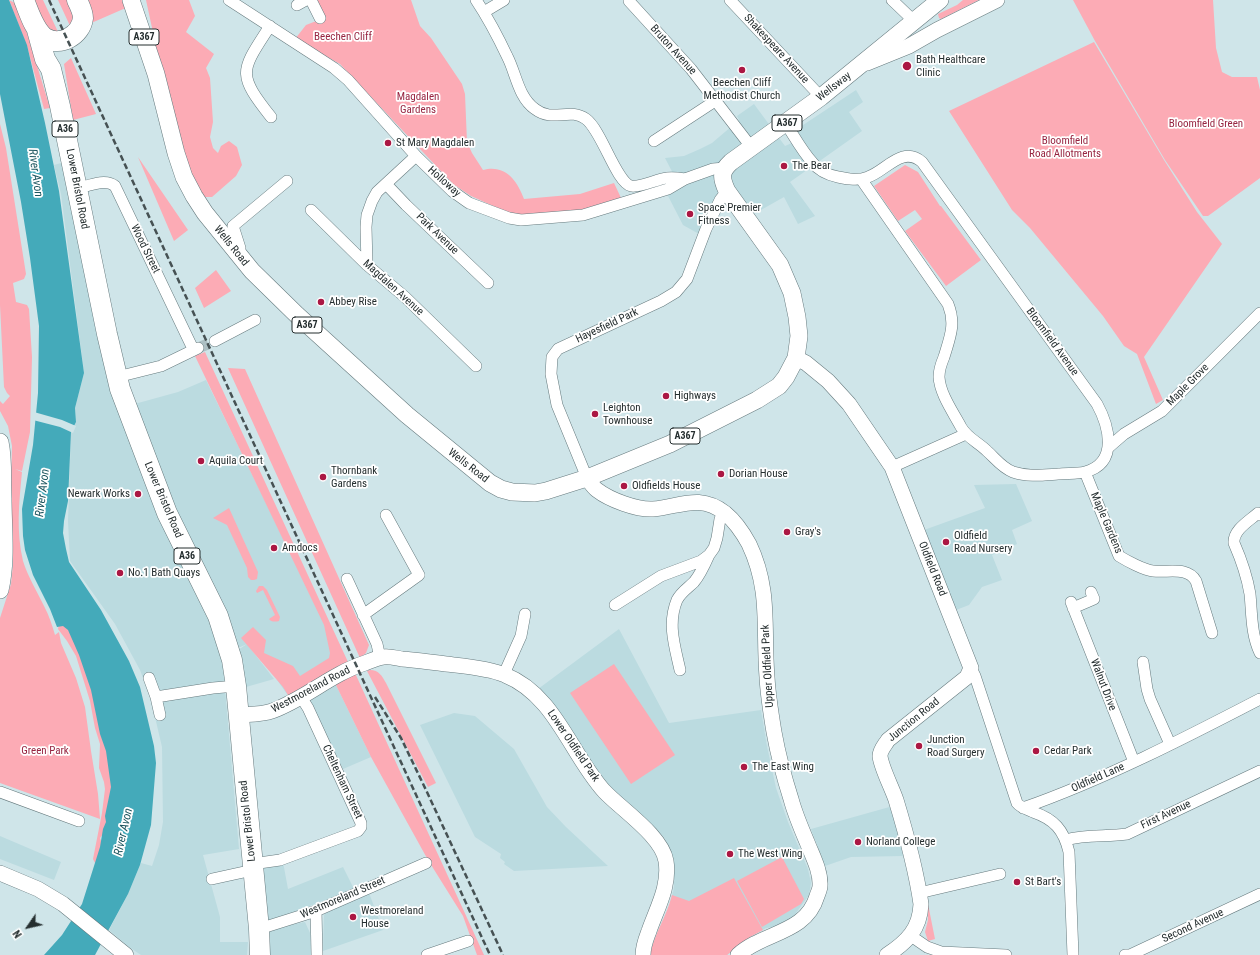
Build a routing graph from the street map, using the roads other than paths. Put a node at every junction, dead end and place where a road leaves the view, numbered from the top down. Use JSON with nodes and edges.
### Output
{"nodes":[{"id":1,"x":24,"y":0,"type":"edge"},
{"id":2,"x":77,"y":0,"type":"edge"},
{"id":3,"x":131,"y":0,"type":"edge"},
{"id":4,"x":143,"y":0,"type":"edge"},
{"id":5,"x":229,"y":0,"type":"edge"},
{"id":6,"x":311,"y":0,"type":"edge"},
{"id":7,"x":476,"y":0,"type":"edge"},
{"id":8,"x":504,"y":0,"type":"edge"},
{"id":9,"x":730,"y":0,"type":"edge"},
{"id":10,"x":892,"y":0,"type":"edge"},
{"id":11,"x":940,"y":0,"type":"edge"},
{"id":12,"x":997,"y":0,"type":"edge"},
{"id":13,"x":629,"y":1,"type":"dead end"},
{"id":14,"x":484,"y":12,"type":"junction"},
{"id":15,"x":320,"y":18,"type":"dead end"},
{"id":16,"x":914,"y":21,"type":"junction"},
{"id":17,"x":270,"y":26,"type":"junction"},
{"id":18,"x":37,"y":30,"type":"junction"},
{"id":19,"x":937,"y":30,"type":"junction"},
{"id":20,"x":64,"y":41,"type":"junction"},
{"id":21,"x":863,"y":65,"type":"junction"},
{"id":22,"x":51,"y":69,"type":"junction"},
{"id":23,"x":156,"y":74,"type":"junction"},
{"id":24,"x":821,"y":97,"type":"junction"},
{"id":25,"x":715,"y":101,"type":"junction"},
{"id":26,"x":271,"y":117,"type":"dead end"},
{"id":27,"x":786,"y":124,"type":"junction"},
{"id":28,"x":654,"y":141,"type":"dead end"},
{"id":29,"x":752,"y":148,"type":"junction"},
{"id":30,"x":416,"y":156,"type":"junction"},
{"id":31,"x":725,"y":168,"type":"junction"},
{"id":32,"x":685,"y":178,"type":"junction"},
{"id":33,"x":861,"y":179,"type":"junction"},
{"id":34,"x":287,"y":181,"type":"dead end"},
{"id":35,"x":386,"y":184,"type":"junction"},
{"id":36,"x":76,"y":189,"type":"junction"},
{"id":37,"x":727,"y":191,"type":"junction"},
{"id":38,"x":311,"y":210,"type":"dead end"},
{"id":39,"x":237,"y":252,"type":"junction"},
{"id":40,"x":367,"y":265,"type":"junction"},
{"id":41,"x":488,"y":283,"type":"dead end"},
{"id":42,"x":1260,"y":313,"type":"edge"},
{"id":43,"x":255,"y":320,"type":"dead end"},
{"id":44,"x":215,"y":341,"type":"tunnel mouth"},
{"id":45,"x":796,"y":358,"type":"junction"},
{"id":46,"x":476,"y":366,"type":"dead end"},
{"id":47,"x":117,"y":377,"type":"junction"},
{"id":48,"x":966,"y":434,"type":"junction"},
{"id":49,"x":0,"y":442,"type":"edge"},
{"id":50,"x":1109,"y":447,"type":"junction"},
{"id":51,"x":892,"y":467,"type":"junction"},
{"id":52,"x":1085,"y":472,"type":"junction"},
{"id":53,"x":587,"y":478,"type":"junction"},
{"id":54,"x":724,"y":512,"type":"junction"},
{"id":55,"x":386,"y":515,"type":"dead end"},
{"id":56,"x":1260,"y":515,"type":"edge"},
{"id":57,"x":709,"y":555,"type":"junction"},
{"id":58,"x":347,"y":579,"type":"dead end"},
{"id":59,"x":0,"y":590,"type":"edge"},
{"id":60,"x":1091,"y":592,"type":"dead end"},
{"id":61,"x":615,"y":605,"type":"dead end"},
{"id":62,"x":1256,"y":612,"type":"edge"},
{"id":63,"x":524,"y":613,"type":"dead end"},
{"id":64,"x":363,"y":615,"type":"junction"},
{"id":65,"x":1212,"y":633,"type":"dead end"},
{"id":66,"x":1260,"y":653,"type":"edge"},
{"id":67,"x":381,"y":658,"type":"junction"},
{"id":68,"x":1142,"y":663,"type":"dead end"},
{"id":69,"x":971,"y":668,"type":"junction"},
{"id":70,"x":680,"y":670,"type":"dead end"},
{"id":71,"x":504,"y":674,"type":"junction"},
{"id":72,"x":149,"y":678,"type":"dead end"},
{"id":73,"x":236,"y":686,"type":"junction"},
{"id":74,"x":156,"y":697,"type":"junction"},
{"id":75,"x":301,"y":697,"type":"junction"},
{"id":76,"x":1260,"y":699,"type":"edge"},
{"id":77,"x":160,"y":715,"type":"dead end"},
{"id":78,"x":238,"y":715,"type":"junction"},
{"id":79,"x":1170,"y":744,"type":"junction"},
{"id":80,"x":1134,"y":762,"type":"junction"},
{"id":81,"x":1260,"y":771,"type":"edge"},
{"id":82,"x":0,"y":792,"type":"edge"},
{"id":83,"x":1023,"y":808,"type":"junction"},
{"id":84,"x":79,"y":821,"type":"dead end"},
{"id":85,"x":1066,"y":840,"type":"junction"},
{"id":86,"x":426,"y":863,"type":"dead end"},
{"id":87,"x":253,"y":867,"type":"junction"},
{"id":88,"x":0,"y":873,"type":"edge"},
{"id":89,"x":1000,"y":874,"type":"dead end"},
{"id":90,"x":212,"y":879,"type":"dead end"},
{"id":91,"x":919,"y":893,"type":"junction"},
{"id":92,"x":1260,"y":894,"type":"edge"},
{"id":93,"x":316,"y":911,"type":"junction"},
{"id":94,"x":259,"y":929,"type":"junction"},
{"id":95,"x":911,"y":936,"type":"junction"},
{"id":96,"x":468,"y":941,"type":"dead end"},
{"id":97,"x":123,"y":953,"type":"edge"},
{"id":98,"x":260,"y":955,"type":"edge"},
{"id":99,"x":317,"y":955,"type":"edge"},
{"id":100,"x":428,"y":955,"type":"edge"},
{"id":101,"x":643,"y":955,"type":"edge"},
{"id":102,"x":738,"y":955,"type":"edge"},
{"id":103,"x":887,"y":955,"type":"edge"},
{"id":104,"x":1006,"y":955,"type":"edge"},
{"id":105,"x":1073,"y":955,"type":"edge"},
{"id":106,"x":1125,"y":955,"type":"edge"}],
"edges":[{"from":1,"to":18,"type":"highway","number":"A36"},
{"from":2,"to":20,"type":"highway"},
{"from":3,"to":23,"type":"main road","name":"Wells Road","number":"A367"},
{"from":4,"to":23,"type":"main road","name":"Wells Road","number":"A367"},
{"from":5,"to":17,"type":"street","name":"Holloway"},
{"from":6,"to":15,"type":"street"},
{"from":7,"to":14,"type":"street"},
{"from":8,"to":14,"type":"street"},
{"from":9,"to":24,"type":"street","name":"Shakespeare Avenue"},
{"from":10,"to":16,"type":"street"},
{"from":11,"to":16,"type":"main road","name":"Wellsway","number":"A367"},
{"from":12,"to":19,"type":"street"},
{"from":13,"to":25,"type":"street","name":"Bruton Avenue"},
{"from":14,"to":32,"type":"street"},
{"from":16,"to":19,"type":"street"},
{"from":16,"to":21,"type":"main road","name":"Wellsway","number":"A367"},
{"from":17,"to":26,"type":"street"},
{"from":17,"to":30,"type":"street","name":"Holloway"},
{"from":18,"to":20,"type":"highway"},
{"from":18,"to":22,"type":"highway","name":"Lower Bristol Road","number":"A36"},
{"from":19,"to":21,"type":"street"},
{"from":20,"to":22,"type":"highway"},
{"from":21,"to":24,"type":"main road","name":"Wellsway","number":"A367"},
{"from":22,"to":36,"type":"highway","name":"Lower Bristol Road","number":"A36"},
{"from":23,"to":39,"type":"main road","name":"Wells Road","number":"A367"},
{"from":24,"to":27,"type":"main road","name":"Wellsway","number":"A367"},
{"from":25,"to":28,"type":"street"},
{"from":25,"to":29,"type":"street","name":"Bruton Avenue"},
{"from":27,"to":29,"type":"main road","name":"Wellsway","number":"A367"},
{"from":27,"to":33,"type":"street","name":"Bloomfield Avenue"},
{"from":29,"to":31,"type":"main road","name":"Wellsway","number":"A367"},
{"from":30,"to":32,"type":"street","name":"Holloway"},
{"from":30,"to":35,"type":"street"},
{"from":31,"to":32,"type":"street"},
{"from":31,"to":37,"type":"main road","name":"Wells Road","number":"A367"},
{"from":33,"to":48,"type":"street"},
{"from":33,"to":50,"type":"street","name":"Bloomfield Avenue"},
{"from":34,"to":39,"type":"street"},
{"from":35,"to":40,"type":"street"},
{"from":35,"to":41,"type":"street","name":"Park Avenue"},
{"from":36,"to":47,"type":"highway","name":"Lower Bristol Road","number":"A36"},
{"from":36,"to":47,"type":"street","name":"Wood Street"},
{"from":37,"to":45,"type":"main road","name":"Wells Road","number":"A367"},
{"from":37,"to":53,"type":"street","name":"Hayesfield Park"},
{"from":38,"to":40,"type":"street","name":"Magdalen Avenue"},
{"from":39,"to":53,"type":"main road","name":"Wells Road","number":"A367"},
{"from":40,"to":46,"type":"street","name":"Magdalen Avenue"},
{"from":42,"to":50,"type":"street","name":"Maple Grove"},
{"from":43,"to":44,"type":"street"},
{"from":45,"to":51,"type":"street","name":"Oldfield Road"},
{"from":45,"to":53,"type":"main road","name":"Wells Road","number":"A367"},
{"from":47,"to":73,"type":"highway","name":"Lower Bristol Road","number":"A36"},
{"from":48,"to":51,"type":"street"},
{"from":48,"to":52,"type":"street"},
{"from":49,"to":59,"type":"main road"},
{"from":50,"to":52,"type":"street"},
{"from":51,"to":69,"type":"street","name":"Oldfield Road"},
{"from":52,"to":65,"type":"street","name":"Maple Gardens"},
{"from":53,"to":54,"type":"street","name":"Upper Oldfield Park"},
{"from":54,"to":57,"type":"street"},
{"from":54,"to":102,"type":"street","name":"Upper Oldfield Park"},
{"from":55,"to":64,"type":"street"},
{"from":56,"to":62,"type":"street"},
{"from":57,"to":61,"type":"street"},
{"from":57,"to":70,"type":"street"},
{"from":58,"to":64,"type":"street"},
{"from":60,"to":80,"type":"street","name":"Walnut Drive"},
{"from":62,"to":66,"type":"street"},
{"from":63,"to":71,"type":"street"},
{"from":64,"to":67,"type":"street"},
{"from":67,"to":71,"type":"street","name":"Lower Oldfield Park"},
{"from":67,"to":75,"type":"street","name":"Westmoreland Road"},
{"from":68,"to":79,"type":"street"},
{"from":69,"to":83,"type":"street","name":"Oldfield Road"},
{"from":69,"to":91,"type":"street","name":"Junction Road"},
{"from":71,"to":101,"type":"street","name":"Lower Oldfield Park"},
{"from":72,"to":74,"type":"street"},
{"from":73,"to":74,"type":"street"},
{"from":73,"to":78,"type":"highway","name":"Lower Bristol Road","number":"A36"},
{"from":74,"to":77,"type":"street"},
{"from":75,"to":78,"type":"street","name":"Westmoreland Road"},
{"from":75,"to":87,"type":"street","name":"Cheltenham Street"},
{"from":76,"to":79,"type":"street","name":"Oldfield Lane"},
{"from":78,"to":87,"type":"highway","name":"Lower Bristol Road","number":"A36"},
{"from":79,"to":80,"type":"street","name":"Oldfield Lane"},
{"from":80,"to":83,"type":"street","name":"Oldfield Lane"},
{"from":81,"to":85,"type":"street","name":"First Avenue"},
{"from":82,"to":84,"type":"street"},
{"from":83,"to":85,"type":"street"},
{"from":85,"to":105,"type":"street"},
{"from":86,"to":93,"type":"street","name":"Westmoreland Street"},
{"from":87,"to":90,"type":"street","name":"Cheltenham Street"},
{"from":87,"to":94,"type":"highway","name":"Lower Bristol Road","number":"A36"},
{"from":88,"to":97,"type":"street"},
{"from":89,"to":91,"type":"street"},
{"from":91,"to":95,"type":"street","name":"Junction Road"},
{"from":92,"to":106,"type":"street","name":"Second Avenue"},
{"from":93,"to":94,"type":"street","name":"Westmoreland Street"},
{"from":93,"to":99,"type":"street"},
{"from":94,"to":98,"type":"highway","name":"Lower Bristol Road","number":"A36"},
{"from":95,"to":103,"type":"street","name":"Junction Road"},
{"from":95,"to":104,"type":"street"},
{"from":96,"to":100,"type":"street"}]}
